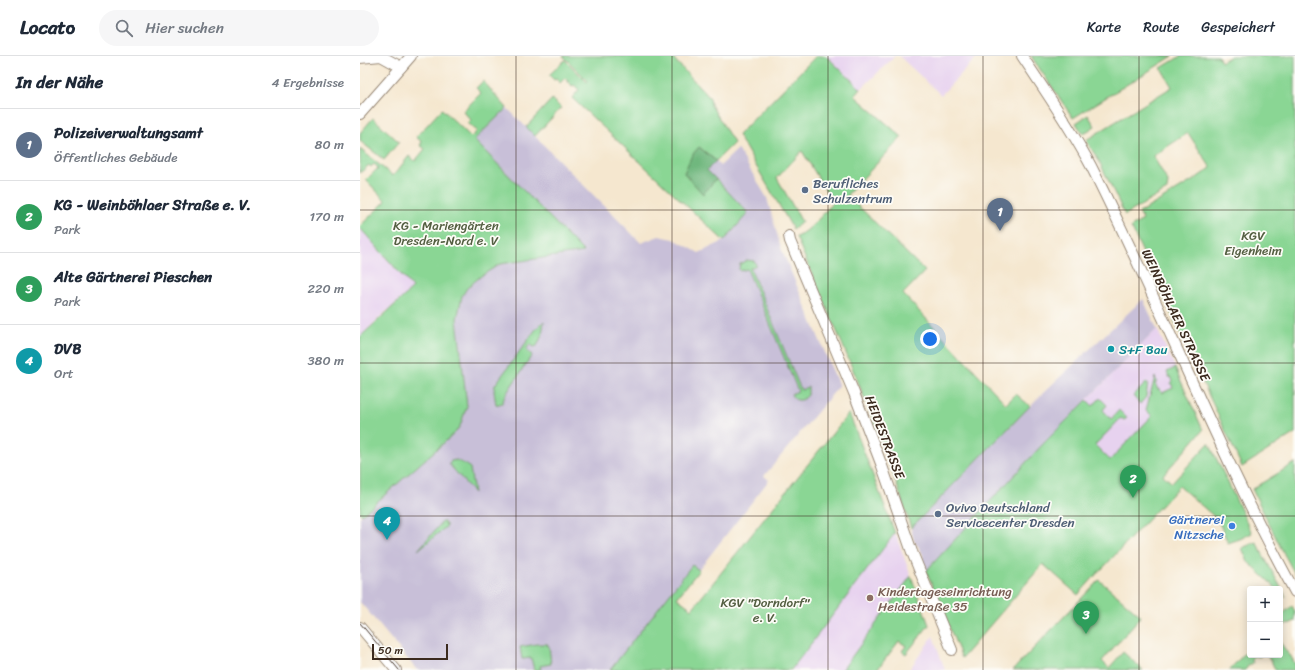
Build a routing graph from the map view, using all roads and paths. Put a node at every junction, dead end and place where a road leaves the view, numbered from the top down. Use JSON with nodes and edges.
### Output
{"nodes":[{"id":1,"x":411,"y":56,"type":"edge"},
{"id":2,"x":1022,"y":56,"type":"edge"},
{"id":3,"x":360,"y":58,"type":"edge"},
{"id":4,"x":401,"y":67,"type":"junction"},
{"id":5,"x":360,"y":114,"type":"edge"},
{"id":6,"x":789,"y":236,"type":"dead end"},
{"id":7,"x":1295,"y":592,"type":"edge"},
{"id":8,"x":360,"y":627,"type":"edge"},
{"id":9,"x":952,"y":650,"type":"dead end"},
{"id":10,"x":396,"y":670,"type":"edge"}],
"edges":[{"from":1,"to":4,"type":"street"},
{"from":2,"to":7,"type":"street","name":"WEINBÖHLAER STRASSE"},
{"from":3,"to":4,"type":"street"},
{"from":4,"to":5,"type":"street"},
{"from":6,"to":9,"type":"street","name":"HEIDESTRASSE"},
{"from":8,"to":10,"type":"street"}]}
